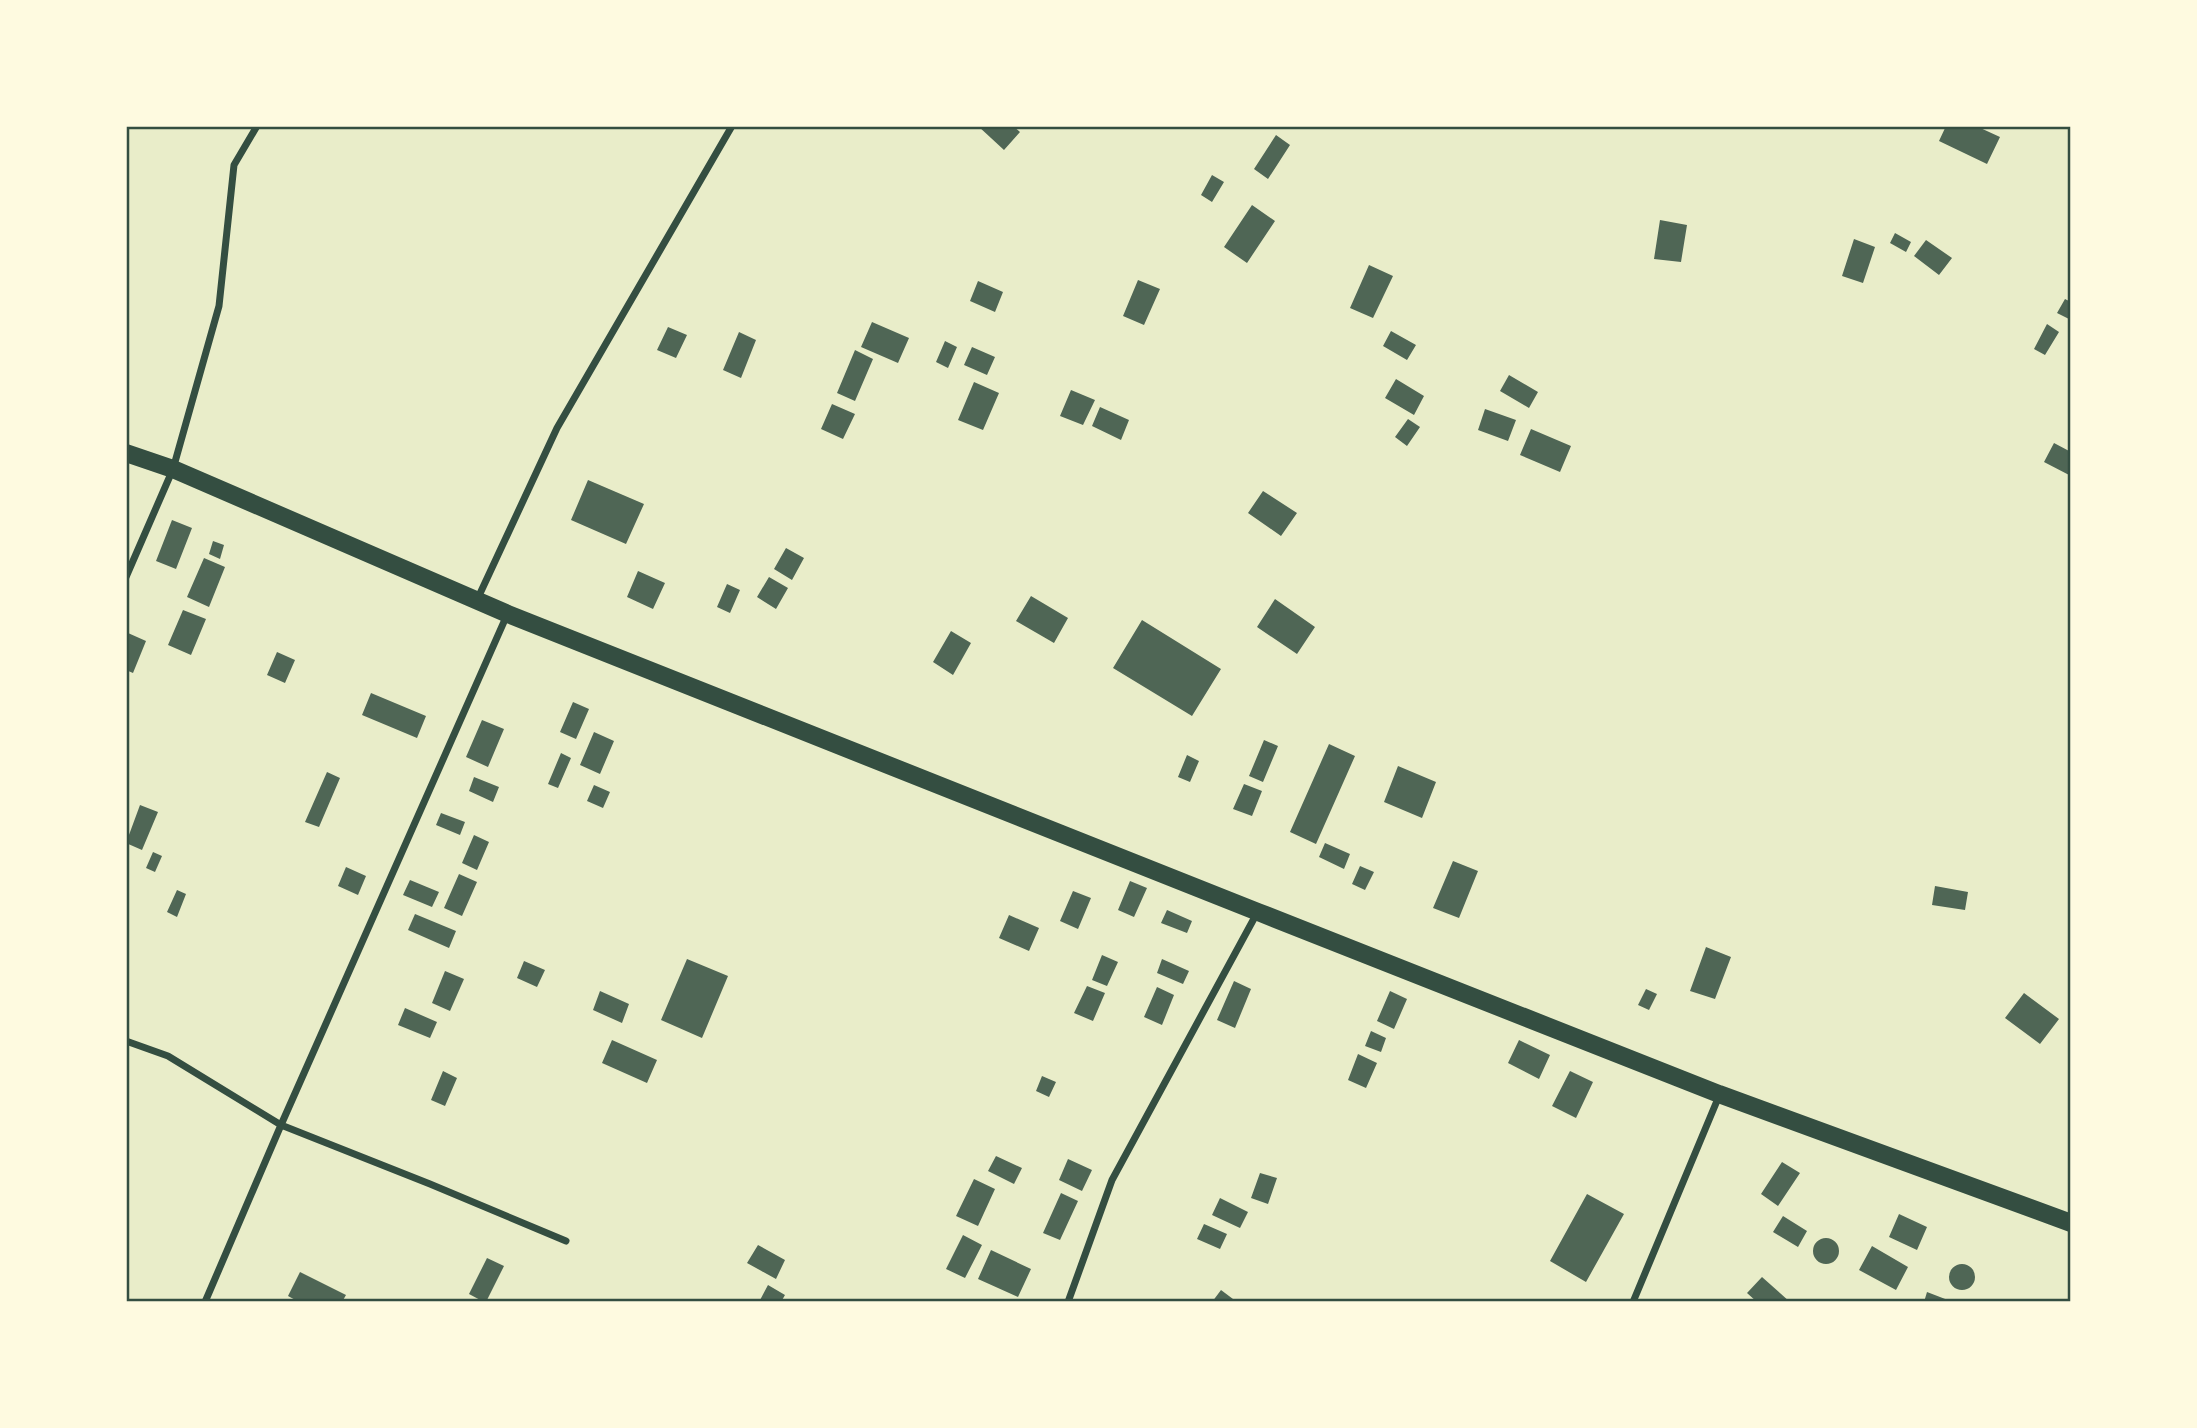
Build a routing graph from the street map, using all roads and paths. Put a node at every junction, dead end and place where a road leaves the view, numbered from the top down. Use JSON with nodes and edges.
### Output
{"nodes":[{"id":1,"x":257,"y":126,"type":"edge"},
{"id":2,"x":732,"y":126,"type":"edge"},
{"id":3,"x":126,"y":453,"type":"edge"},
{"id":4,"x":173,"y":469,"type":"junction"},
{"id":5,"x":126,"y":577,"type":"edge"},
{"id":6,"x":476,"y":601,"type":"junction"},
{"id":7,"x":508,"y":614,"type":"junction"},
{"id":8,"x":1258,"y":912,"type":"junction"},
{"id":9,"x":126,"y":1041,"type":"edge"},
{"id":10,"x":1719,"y":1094,"type":"junction"},
{"id":11,"x":281,"y":1125,"type":"junction"},
{"id":12,"x":2071,"y":1223,"type":"edge"},
{"id":13,"x":566,"y":1241,"type":"dead end"},
{"id":14,"x":205,"y":1302,"type":"edge"},
{"id":15,"x":1068,"y":1302,"type":"edge"},
{"id":16,"x":1633,"y":1302,"type":"edge"}],
"edges":[{"from":1,"to":4,"type":"street"},
{"from":2,"to":6,"type":"street"},
{"from":3,"to":4,"type":"main road"},
{"from":4,"to":5,"type":"street"},
{"from":4,"to":6,"type":"main road"},
{"from":6,"to":7,"type":"main road"},
{"from":7,"to":8,"type":"main road"},
{"from":7,"to":11,"type":"street"},
{"from":8,"to":10,"type":"main road"},
{"from":8,"to":15,"type":"street"},
{"from":9,"to":11,"type":"street"},
{"from":10,"to":12,"type":"main road"},
{"from":10,"to":16,"type":"street"},
{"from":11,"to":13,"type":"street"},
{"from":11,"to":14,"type":"street"}]}
